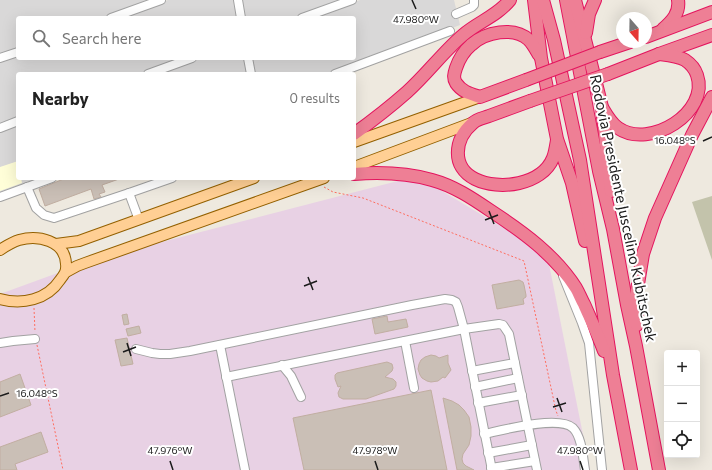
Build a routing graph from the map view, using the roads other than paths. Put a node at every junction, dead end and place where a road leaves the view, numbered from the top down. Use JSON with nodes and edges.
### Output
{"nodes":[{"id":1,"x":161,"y":0,"type":"edge"},
{"id":2,"x":238,"y":0,"type":"edge"},
{"id":3,"x":352,"y":0,"type":"edge"},
{"id":4,"x":474,"y":0,"type":"edge"},
{"id":5,"x":510,"y":0,"type":"edge"},
{"id":6,"x":534,"y":0,"type":"edge"},
{"id":7,"x":543,"y":0,"type":"edge"},
{"id":8,"x":566,"y":0,"type":"edge"},
{"id":9,"x":575,"y":0,"type":"edge"},
{"id":10,"x":595,"y":0,"type":"edge"},
{"id":11,"x":678,"y":0,"type":"edge"},
{"id":12,"x":712,"y":12,"type":"edge"},
{"id":13,"x":456,"y":14,"type":"dead end"},
{"id":14,"x":117,"y":16,"type":"edge"},
{"id":15,"x":241,"y":16,"type":"edge"},
{"id":16,"x":308,"y":16,"type":"edge"},
{"id":17,"x":450,"y":31,"type":"dead end"},
{"id":18,"x":659,"y":32,"type":"junction"},
{"id":19,"x":652,"y":34,"type":"edge"},
{"id":20,"x":712,"y":35,"type":"edge"},
{"id":21,"x":585,"y":38,"type":"junction"},
{"id":22,"x":616,"y":47,"type":"edge"},
{"id":23,"x":16,"y":53,"type":"edge"},
{"id":24,"x":659,"y":54,"type":"junction"},
{"id":25,"x":0,"y":58,"type":"edge"},
{"id":26,"x":541,"y":58,"type":"junction"},
{"id":27,"x":186,"y":60,"type":"edge"},
{"id":28,"x":248,"y":60,"type":"edge"},
{"id":29,"x":154,"y":72,"type":"edge"},
{"id":30,"x":251,"y":72,"type":"edge"},
{"id":31,"x":340,"y":72,"type":"edge"},
{"id":32,"x":480,"y":97,"type":"junction"},
{"id":33,"x":712,"y":97,"type":"edge"},
{"id":34,"x":602,"y":107,"type":"junction"},
{"id":35,"x":474,"y":122,"type":"junction"},
{"id":36,"x":16,"y":123,"type":"edge"},
{"id":37,"x":0,"y":128,"type":"edge"},
{"id":38,"x":356,"y":133,"type":"edge"},
{"id":39,"x":557,"y":139,"type":"junction"},
{"id":40,"x":356,"y":141,"type":"edge"},
{"id":41,"x":356,"y":166,"type":"edge"},
{"id":42,"x":356,"y":174,"type":"edge"},
{"id":43,"x":46,"y":180,"type":"edge"},
{"id":44,"x":166,"y":180,"type":"edge"},
{"id":45,"x":249,"y":180,"type":"edge"},
{"id":46,"x":318,"y":180,"type":"edge"},
{"id":47,"x":27,"y":187,"type":"junction"},
{"id":48,"x":129,"y":193,"type":"junction"},
{"id":49,"x":0,"y":197,"type":"edge"},
{"id":50,"x":139,"y":220,"type":"junction"},
{"id":51,"x":613,"y":229,"type":"junction"},
{"id":52,"x":56,"y":244,"type":"junction"},
{"id":53,"x":0,"y":250,"type":"edge"},
{"id":54,"x":560,"y":266,"type":"junction"},
{"id":55,"x":596,"y":270,"type":"junction"},
{"id":56,"x":66,"y":272,"type":"junction"},
{"id":57,"x":0,"y":299,"type":"edge"},
{"id":58,"x":464,"y":329,"type":"junction"},
{"id":59,"x":35,"y":339,"type":"road end"},
{"id":60,"x":404,"y":341,"type":"junction"},
{"id":61,"x":0,"y":343,"type":"edge"},
{"id":62,"x":220,"y":345,"type":"junction"},
{"id":63,"x":636,"y":346,"type":"junction"},
{"id":64,"x":136,"y":349,"type":"dead end"},
{"id":65,"x":515,"y":362,"type":"junction"},
{"id":66,"x":282,"y":365,"type":"junction"},
{"id":67,"x":472,"y":371,"type":"junction"},
{"id":68,"x":613,"y":375,"type":"junction"},
{"id":69,"x":226,"y":376,"type":"junction"},
{"id":70,"x":518,"y":378,"type":"junction"},
{"id":71,"x":475,"y":387,"type":"junction"},
{"id":72,"x":414,"y":388,"type":"dead end"},
{"id":73,"x":522,"y":395,"type":"junction"},
{"id":74,"x":301,"y":397,"type":"dead end"},
{"id":75,"x":478,"y":403,"type":"junction"},
{"id":76,"x":528,"y":425,"type":"junction"},
{"id":77,"x":484,"y":434,"type":"junction"},
{"id":78,"x":532,"y":445,"type":"junction"},
{"id":79,"x":488,"y":453,"type":"junction"},
{"id":80,"x":535,"y":461,"type":"junction"},
{"id":81,"x":491,"y":469,"type":"edge"},
{"id":82,"x":245,"y":470,"type":"edge"},
{"id":83,"x":537,"y":470,"type":"edge"},
{"id":84,"x":585,"y":470,"type":"edge"},
{"id":85,"x":602,"y":470,"type":"edge"},
{"id":86,"x":631,"y":470,"type":"edge"},
{"id":87,"x":659,"y":470,"type":"edge"}],
"edges":[{"from":1,"to":14,"type":"street"},
{"from":2,"to":15,"type":"street"},
{"from":3,"to":16,"type":"street"},
{"from":4,"to":13,"type":"street"},
{"from":5,"to":38,"type":"highway"},
{"from":6,"to":26,"type":"highway"},
{"from":7,"to":55,"type":"highway"},
{"from":8,"to":51,"type":"highway","name":"Rodovia Presidente Juscelino Kubitschek"},
{"from":9,"to":21,"type":"highway"},
{"from":10,"to":21,"type":"highway"},
{"from":11,"to":18,"type":"highway"},
{"from":12,"to":18,"type":"highway"},
{"from":17,"to":31,"type":"street"},
{"from":18,"to":19,"type":"highway"},
{"from":20,"to":24,"type":"highway"},
{"from":21,"to":34,"type":"highway"},
{"from":22,"to":32,"type":"highway","bridge":true},
{"from":23,"to":25,"type":"street"},
{"from":24,"to":34,"type":"highway"},
{"from":24,"to":35,"type":"highway","bridge":true},
{"from":26,"to":32,"type":"highway"},
{"from":26,"to":39,"type":"highway"},
{"from":27,"to":29,"type":"street"},
{"from":28,"to":30,"type":"street"},
{"from":32,"to":40,"type":"main road"},
{"from":33,"to":63,"type":"highway"},
{"from":34,"to":51,"type":"highway"},
{"from":35,"to":39,"type":"highway"},
{"from":35,"to":41,"type":"main road"},
{"from":36,"to":37,"type":"street"},
{"from":39,"to":55,"type":"highway"},
{"from":42,"to":54,"type":"highway"},
{"from":43,"to":47,"type":"street"},
{"from":44,"to":48,"type":"street"},
{"from":45,"to":50,"type":"main road"},
{"from":46,"to":56,"type":"main road"},
{"from":47,"to":48,"type":"street"},
{"from":47,"to":49,"type":"street"},
{"from":48,"to":50,"type":"street"},
{"from":50,"to":52,"type":"main road"},
{"from":51,"to":63,"type":"highway","name":"Rodovia Presidente Juscelino Kubitschek"},
{"from":52,"to":53,"type":"main road"},
{"from":52,"to":56,"type":"main road"},
{"from":54,"to":68,"type":"highway"},
{"from":54,"to":85,"type":"street"},
{"from":55,"to":68,"type":"highway"},
{"from":56,"to":57,"type":"main road"},
{"from":58,"to":60,"type":"street"},
{"from":58,"to":62,"type":"street"},
{"from":58,"to":65,"type":"street"},
{"from":58,"to":67,"type":"street"},
{"from":59,"to":61,"type":"street"},
{"from":60,"to":66,"type":"street"},
{"from":60,"to":72,"type":"street"},
{"from":62,"to":64,"type":"street"},
{"from":62,"to":69,"type":"street"},
{"from":63,"to":87,"type":"highway","name":"Rodovia Presidente Juscelino Kubitschek"},
{"from":65,"to":67,"type":"street"},
{"from":65,"to":70,"type":"street"},
{"from":66,"to":69,"type":"street"},
{"from":66,"to":74,"type":"street"},
{"from":67,"to":71,"type":"street"},
{"from":68,"to":86,"type":"highway"},
{"from":69,"to":82,"type":"street"},
{"from":70,"to":71,"type":"street"},
{"from":70,"to":73,"type":"street"},
{"from":71,"to":75,"type":"street"},
{"from":73,"to":75,"type":"street"},
{"from":73,"to":76,"type":"street"},
{"from":75,"to":77,"type":"street"},
{"from":76,"to":77,"type":"street"},
{"from":76,"to":78,"type":"street"},
{"from":76,"to":84,"type":"street"},
{"from":77,"to":79,"type":"street"},
{"from":78,"to":79,"type":"street"},
{"from":78,"to":80,"type":"street"},
{"from":79,"to":81,"type":"street"},
{"from":80,"to":81,"type":"street"},
{"from":80,"to":83,"type":"street"}]}
